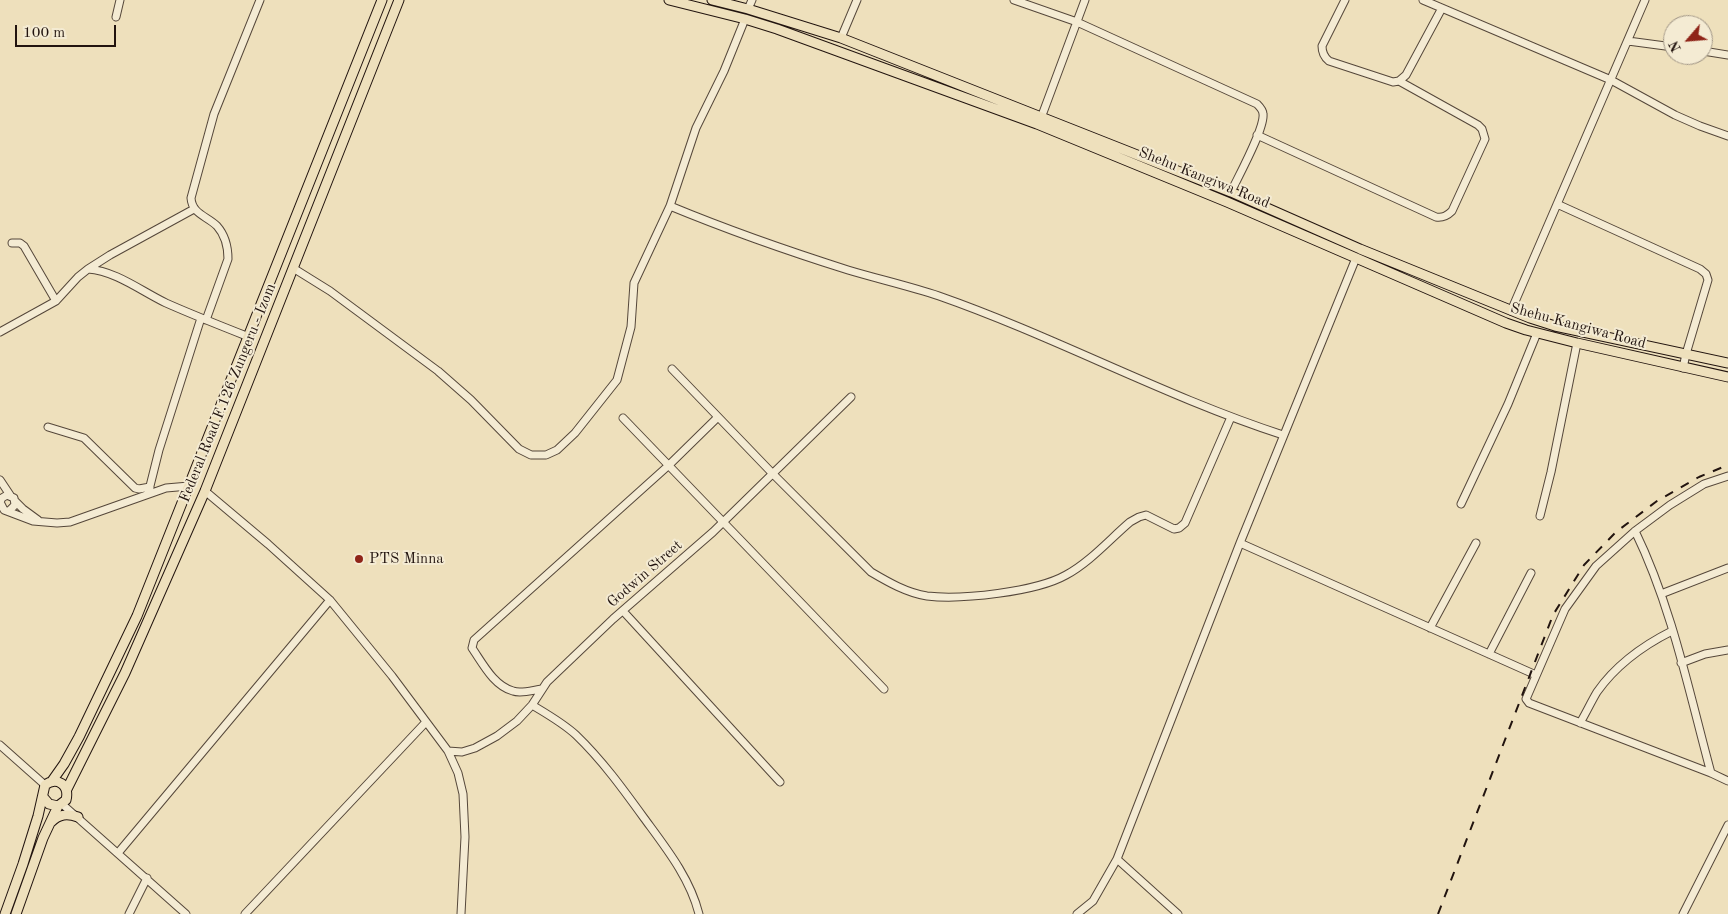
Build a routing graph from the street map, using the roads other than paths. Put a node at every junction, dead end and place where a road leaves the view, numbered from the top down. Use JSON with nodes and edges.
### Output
{"nodes":[{"id":1,"x":120,"y":0,"type":"edge"},
{"id":2,"x":260,"y":0,"type":"edge"},
{"id":3,"x":382,"y":0,"type":"edge"},
{"id":4,"x":399,"y":0,"type":"edge"},
{"id":5,"x":669,"y":0,"type":"edge"},
{"id":6,"x":712,"y":0,"type":"edge"},
{"id":7,"x":752,"y":0,"type":"edge"},
{"id":8,"x":856,"y":0,"type":"edge"},
{"id":9,"x":1014,"y":0,"type":"edge"},
{"id":10,"x":1085,"y":0,"type":"edge"},
{"id":11,"x":1344,"y":0,"type":"edge"},
{"id":12,"x":1423,"y":0,"type":"edge"},
{"id":13,"x":1645,"y":0,"type":"edge"},
{"id":14,"x":1442,"y":8,"type":"junction"},
{"id":15,"x":747,"y":14,"type":"junction"},
{"id":16,"x":116,"y":17,"type":"dead end"},
{"id":17,"x":1077,"y":22,"type":"junction"},
{"id":18,"x":841,"y":38,"type":"junction"},
{"id":19,"x":1628,"y":41,"type":"junction"},
{"id":20,"x":1663,"y":46,"type":"edge"},
{"id":21,"x":1713,"y":53,"type":"edge"},
{"id":22,"x":1728,"y":55,"type":"edge"},
{"id":23,"x":1611,"y":80,"type":"junction"},
{"id":24,"x":1399,"y":81,"type":"junction"},
{"id":25,"x":1041,"y":118,"type":"junction"},
{"id":26,"x":1257,"y":135,"type":"junction"},
{"id":27,"x":1728,"y":136,"type":"edge"},
{"id":28,"x":320,"y":156,"type":"junction"},
{"id":29,"x":335,"y":160,"type":"junction"},
{"id":30,"x":1231,"y":192,"type":"junction"},
{"id":31,"x":1557,"y":204,"type":"junction"},
{"id":32,"x":670,"y":206,"type":"junction"},
{"id":33,"x":194,"y":209,"type":"junction"},
{"id":34,"x":12,"y":242,"type":"dead end"},
{"id":35,"x":1356,"y":258,"type":"junction"},
{"id":36,"x":292,"y":268,"type":"junction"},
{"id":37,"x":88,"y":270,"type":"junction"},
{"id":38,"x":56,"y":301,"type":"junction"},
{"id":39,"x":1511,"y":311,"type":"junction"},
{"id":40,"x":204,"y":319,"type":"junction"},
{"id":41,"x":0,"y":332,"type":"edge"},
{"id":42,"x":1537,"y":333,"type":"junction"},
{"id":43,"x":249,"y":336,"type":"junction"},
{"id":44,"x":1577,"y":343,"type":"junction"},
{"id":45,"x":1686,"y":354,"type":"junction"},
{"id":46,"x":1728,"y":364,"type":"edge"},
{"id":47,"x":1684,"y":368,"type":"junction"},
{"id":48,"x":672,"y":369,"type":"dead end"},
{"id":49,"x":1728,"y":377,"type":"edge"},
{"id":50,"x":851,"y":397,"type":"dead end"},
{"id":51,"x":718,"y":417,"type":"junction"},
{"id":52,"x":1231,"y":417,"type":"junction"},
{"id":53,"x":623,"y":418,"type":"dead end"},
{"id":54,"x":48,"y":427,"type":"dead end"},
{"id":55,"x":1283,"y":435,"type":"junction"},
{"id":56,"x":669,"y":465,"type":"junction"},
{"id":57,"x":773,"y":474,"type":"junction"},
{"id":58,"x":1728,"y":476,"type":"edge"},
{"id":59,"x":0,"y":482,"type":"edge"},
{"id":60,"x":189,"y":486,"type":"junction"},
{"id":61,"x":149,"y":491,"type":"junction"},
{"id":62,"x":205,"y":491,"type":"junction"},
{"id":63,"x":10,"y":495,"type":"junction"},
{"id":64,"x":1,"y":501,"type":"edge"},
{"id":65,"x":16,"y":501,"type":"junction"},
{"id":66,"x":1461,"y":504,"type":"dead end"},
{"id":67,"x":5,"y":511,"type":"edge"},
{"id":68,"x":1540,"y":516,"type":"dead end"},
{"id":69,"x":724,"y":521,"type":"junction"},
{"id":70,"x":43,"y":522,"type":"junction"},
{"id":71,"x":1635,"y":531,"type":"junction"},
{"id":72,"x":1240,"y":543,"type":"junction"},
{"id":73,"x":1476,"y":544,"type":"dead end"},
{"id":74,"x":1728,"y":568,"type":"edge"},
{"id":75,"x":1531,"y":573,"type":"dead end"},
{"id":76,"x":1662,"y":594,"type":"junction"},
{"id":77,"x":330,"y":600,"type":"junction"},
{"id":78,"x":623,"y":610,"type":"junction"},
{"id":79,"x":1430,"y":628,"type":"junction"},
{"id":80,"x":1672,"y":631,"type":"junction"},
{"id":81,"x":1728,"y":650,"type":"edge"},
{"id":82,"x":1488,"y":654,"type":"junction"},
{"id":83,"x":1681,"y":663,"type":"junction"},
{"id":84,"x":1536,"y":675,"type":"junction"},
{"id":85,"x":542,"y":688,"type":"junction"},
{"id":86,"x":884,"y":689,"type":"dead end"},
{"id":87,"x":532,"y":705,"type":"junction"},
{"id":88,"x":426,"y":722,"type":"junction"},
{"id":89,"x":1580,"y":723,"type":"junction"},
{"id":90,"x":0,"y":745,"type":"edge"},
{"id":91,"x":448,"y":752,"type":"junction"},
{"id":92,"x":1711,"y":773,"type":"junction"},
{"id":93,"x":1728,"y":781,"type":"edge"},
{"id":94,"x":780,"y":782,"type":"dead end"},
{"id":95,"x":49,"y":783,"type":"junction"},
{"id":96,"x":67,"y":789,"type":"junction"},
{"id":97,"x":43,"y":797,"type":"junction"},
{"id":98,"x":60,"y":805,"type":"junction"},
{"id":99,"x":78,"y":817,"type":"junction"},
{"id":100,"x":51,"y":823,"type":"junction"},
{"id":101,"x":1728,"y":825,"type":"edge"},
{"id":102,"x":1722,"y":835,"type":"junction"},
{"id":103,"x":1728,"y":842,"type":"edge"},
{"id":104,"x":118,"y":853,"type":"junction"},
{"id":105,"x":1117,"y":859,"type":"junction"},
{"id":106,"x":146,"y":878,"type":"junction"},
{"id":107,"x":5,"y":914,"type":"edge"},
{"id":108,"x":16,"y":914,"type":"edge"},
{"id":109,"x":129,"y":914,"type":"edge"},
{"id":110,"x":186,"y":914,"type":"edge"},
{"id":111,"x":245,"y":914,"type":"edge"},
{"id":112,"x":461,"y":914,"type":"edge"},
{"id":113,"x":699,"y":914,"type":"edge"},
{"id":114,"x":1077,"y":914,"type":"edge"},
{"id":115,"x":1178,"y":914,"type":"edge"},
{"id":116,"x":1683,"y":914,"type":"edge"}],
"edges":[{"from":1,"to":16,"type":"street"},
{"from":2,"to":33,"type":"street"},
{"from":3,"to":28,"type":"main road","name":"Federal Road F.126 Zungeru - Izom"},
{"from":4,"to":29,"type":"main road","name":"Federal Road F.126 Zungeru - Izom"},
{"from":5,"to":15,"type":"main road","name":"Shehu Kangiwa Road"},
{"from":6,"to":15,"type":"main road","name":"Shehu Kangiwa Road"},
{"from":7,"to":15,"type":"street"},
{"from":8,"to":18,"type":"street"},
{"from":9,"to":17,"type":"street"},
{"from":10,"to":17,"type":"street"},
{"from":11,"to":24,"type":"street"},
{"from":12,"to":14,"type":"street"},
{"from":13,"to":19,"type":"street"},
{"from":14,"to":23,"type":"street"},
{"from":14,"to":24,"type":"street"},
{"from":15,"to":18,"type":"main road","name":"Shehu Kangiwa Road"},
{"from":15,"to":32,"type":"street"},
{"from":15,"to":35,"type":"main road","name":"Shehu Kangiwa Road"},
{"from":17,"to":25,"type":"street"},
{"from":17,"to":26,"type":"street"},
{"from":18,"to":25,"type":"main road","name":"Shehu Kangiwa Road"},
{"from":19,"to":20,"type":"street"},
{"from":19,"to":23,"type":"street"},
{"from":21,"to":22,"type":"street"},
{"from":23,"to":27,"type":"street"},
{"from":23,"to":31,"type":"street"},
{"from":24,"to":26,"type":"street"},
{"from":25,"to":30,"type":"main road","name":"Shehu Kangiwa Road"},
{"from":26,"to":30,"type":"street"},
{"from":28,"to":29,"type":"main road"},
{"from":28,"to":43,"type":"main road","name":"Federal Road F.126 Zungeru - Izom"},
{"from":29,"to":36,"type":"main road","name":"Federal Road F.126 Zungeru - Izom"},
{"from":30,"to":39,"type":"main road","name":"Shehu Kangiwa Road"},
{"from":31,"to":39,"type":"street"},
{"from":31,"to":45,"type":"street"},
{"from":32,"to":36,"type":"street"},
{"from":32,"to":52,"type":"street"},
{"from":33,"to":37,"type":"street"},
{"from":33,"to":40,"type":"street"},
{"from":34,"to":38,"type":"street"},
{"from":35,"to":42,"type":"main road","name":"Shehu Kangiwa Road"},
{"from":35,"to":55,"type":"street"},
{"from":36,"to":62,"type":"main road","name":"Federal Road F.126 Zungeru - Izom"},
{"from":37,"to":38,"type":"street"},
{"from":37,"to":40,"type":"street"},
{"from":38,"to":41,"type":"street"},
{"from":39,"to":45,"type":"main road","name":"Shehu Kangiwa Road"},
{"from":40,"to":43,"type":"street"},
{"from":40,"to":61,"type":"street"},
{"from":42,"to":44,"type":"main road","name":"Shehu Kangiwa Road"},
{"from":42,"to":66,"type":"street"},
{"from":43,"to":60,"type":"main road","name":"Federal Road F.126 Zungeru - Izom"},
{"from":44,"to":47,"type":"main road","name":"Shehu Kangiwa Road"},
{"from":44,"to":68,"type":"street"},
{"from":45,"to":46,"type":"main road","name":"Shehu Kangiwa Road"},
{"from":45,"to":47,"type":"street"},
{"from":47,"to":49,"type":"main road","name":"Shehu Kangiwa Road"},
{"from":48,"to":51,"type":"street"},
{"from":50,"to":57,"type":"street","name":"Godwin Street"},
{"from":51,"to":56,"type":"street"},
{"from":51,"to":57,"type":"street"},
{"from":52,"to":55,"type":"street"},
{"from":52,"to":57,"type":"street"},
{"from":53,"to":56,"type":"street"},
{"from":54,"to":61,"type":"street"},
{"from":55,"to":72,"type":"street"},
{"from":56,"to":69,"type":"street"},
{"from":56,"to":85,"type":"street"},
{"from":57,"to":69,"type":"street","name":"Godwin Street"},
{"from":58,"to":71,"type":"street"},
{"from":59,"to":63,"type":"street"},
{"from":59,"to":64,"type":"street"},
{"from":60,"to":61,"type":"street"},
{"from":60,"to":95,"type":"main road","name":"Federal Road F.126 Zungeru - Izom"},
{"from":61,"to":70,"type":"street"},
{"from":62,"to":77,"type":"street"},
{"from":62,"to":96,"type":"main road","name":"Federal Road F.126 Zungeru - Izom"},
{"from":63,"to":64,"type":"street"},
{"from":63,"to":65,"type":"street"},
{"from":64,"to":67,"type":"street"},
{"from":65,"to":67,"type":"street"},
{"from":65,"to":70,"type":"street"},
{"from":67,"to":70,"type":"street"},
{"from":69,"to":78,"type":"street","name":"Godwin Street"},
{"from":69,"to":86,"type":"street"},
{"from":71,"to":76,"type":"street"},
{"from":71,"to":84,"type":"street"},
{"from":72,"to":79,"type":"street"},
{"from":72,"to":105,"type":"street"},
{"from":73,"to":79,"type":"street"},
{"from":74,"to":76,"type":"street"},
{"from":75,"to":82,"type":"street"},
{"from":76,"to":80,"type":"street"},
{"from":77,"to":88,"type":"street"},
{"from":77,"to":104,"type":"street"},
{"from":78,"to":85,"type":"street","name":"Godwin Street"},
{"from":78,"to":94,"type":"street"},
{"from":79,"to":82,"type":"street"},
{"from":80,"to":83,"type":"street"},
{"from":80,"to":89,"type":"street"},
{"from":81,"to":83,"type":"street"},
{"from":82,"to":84,"type":"street"},
{"from":83,"to":92,"type":"street"},
{"from":84,"to":89,"type":"street"},
{"from":85,"to":87,"type":"street","name":"Godwin Street"},
{"from":87,"to":91,"type":"street","name":"Godwin Street"},
{"from":87,"to":113,"type":"street"},
{"from":88,"to":91,"type":"street"},
{"from":88,"to":111,"type":"street"},
{"from":89,"to":92,"type":"street"},
{"from":90,"to":95,"type":"street"},
{"from":91,"to":112,"type":"street"},
{"from":92,"to":93,"type":"street"},
{"from":95,"to":96,"type":"main road"},
{"from":95,"to":97,"type":"main road"},
{"from":96,"to":98,"type":"main road"},
{"from":97,"to":98,"type":"main road"},
{"from":97,"to":107,"type":"main road"},
{"from":98,"to":99,"type":"street"},
{"from":98,"to":100,"type":"main road"},
{"from":99,"to":100,"type":"main road"},
{"from":99,"to":104,"type":"street"},
{"from":100,"to":108,"type":"main road"},
{"from":101,"to":102,"type":"street"},
{"from":102,"to":103,"type":"street"},
{"from":102,"to":116,"type":"street"},
{"from":104,"to":106,"type":"street"},
{"from":105,"to":114,"type":"street"},
{"from":105,"to":115,"type":"street"},
{"from":106,"to":109,"type":"street"},
{"from":106,"to":110,"type":"street"}]}
